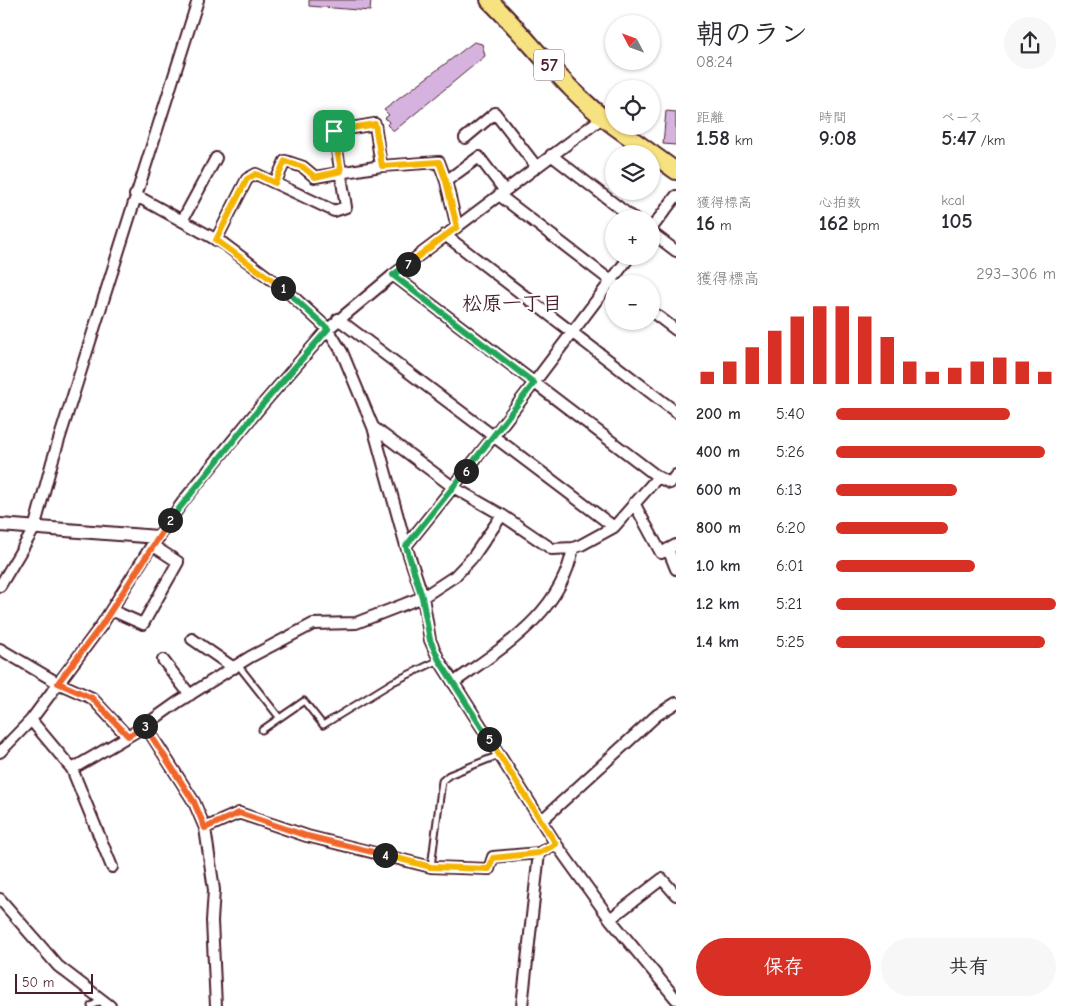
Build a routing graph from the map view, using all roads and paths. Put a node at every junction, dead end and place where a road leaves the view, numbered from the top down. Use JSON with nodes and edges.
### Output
{"nodes":[{"id":1,"x":198,"y":0,"type":"edge"},
{"id":2,"x":489,"y":0,"type":"edge"},
{"id":3,"x":605,"y":118,"type":"edge"},
{"id":4,"x":605,"y":126,"type":"edge"},
{"id":5,"x":626,"y":135,"type":"edge"},
{"id":6,"x":466,"y":138,"type":"dead end"},
{"id":7,"x":551,"y":155,"type":"junction"},
{"id":8,"x":216,"y":158,"type":"dead end"},
{"id":9,"x":382,"y":166,"type":"junction"},
{"id":10,"x":536,"y":166,"type":"junction"},
{"id":11,"x":341,"y":171,"type":"junction"},
{"id":12,"x":676,"y":171,"type":"edge"},
{"id":13,"x":446,"y":181,"type":"junction"},
{"id":14,"x":275,"y":183,"type":"junction"},
{"id":15,"x":502,"y":193,"type":"junction"},
{"id":16,"x":135,"y":195,"type":"junction"},
{"id":17,"x":676,"y":196,"type":"edge"},
{"id":18,"x":622,"y":210,"type":"edge"},
{"id":19,"x":660,"y":218,"type":"edge"},
{"id":20,"x":182,"y":221,"type":"junction"},
{"id":21,"x":457,"y":227,"type":"junction"},
{"id":22,"x":446,"y":235,"type":"junction"},
{"id":23,"x":660,"y":238,"type":"edge"},
{"id":24,"x":216,"y":240,"type":"junction"},
{"id":25,"x":676,"y":251,"type":"edge"},
{"id":26,"x":393,"y":275,"type":"junction"},
{"id":27,"x":605,"y":276,"type":"edge"},
{"id":28,"x":605,"y":292,"type":"edge"},
{"id":29,"x":660,"y":318,"type":"edge"},
{"id":30,"x":338,"y":319,"type":"junction"},
{"id":31,"x":328,"y":329,"type":"junction"},
{"id":32,"x":676,"y":330,"type":"edge"},
{"id":33,"x":572,"y":333,"type":"junction"},
{"id":34,"x":534,"y":383,"type":"junction"},
{"id":35,"x":676,"y":412,"type":"edge"},
{"id":36,"x":373,"y":427,"type":"junction"},
{"id":37,"x":493,"y":437,"type":"junction"},
{"id":38,"x":676,"y":475,"type":"edge"},
{"id":39,"x":658,"y":477,"type":"junction"},
{"id":40,"x":453,"y":487,"type":"junction"},
{"id":41,"x":634,"y":503,"type":"junction"},
{"id":42,"x":502,"y":515,"type":"junction"},
{"id":43,"x":0,"y":525,"type":"edge"},
{"id":44,"x":614,"y":527,"type":"junction"},
{"id":45,"x":34,"y":529,"type":"junction"},
{"id":46,"x":155,"y":541,"type":"junction"},
{"id":47,"x":406,"y":546,"type":"junction"},
{"id":48,"x":672,"y":547,"type":"edge"},
{"id":49,"x":573,"y":548,"type":"junction"},
{"id":50,"x":676,"y":570,"type":"edge"},
{"id":51,"x":0,"y":586,"type":"edge"},
{"id":52,"x":422,"y":597,"type":"junction"},
{"id":53,"x":111,"y":610,"type":"junction"},
{"id":54,"x":192,"y":639,"type":"dead end"},
{"id":55,"x":0,"y":649,"type":"edge"},
{"id":56,"x":163,"y":660,"type":"dead end"},
{"id":57,"x":439,"y":660,"type":"junction"},
{"id":58,"x":236,"y":666,"type":"junction"},
{"id":59,"x":58,"y":683,"type":"junction"},
{"id":60,"x":453,"y":683,"type":"junction"},
{"id":61,"x":190,"y":695,"type":"junction"},
{"id":62,"x":676,"y":703,"type":"edge"},
{"id":63,"x":279,"y":717,"type":"junction"},
{"id":64,"x":31,"y":720,"type":"junction"},
{"id":65,"x":145,"y":725,"type":"junction"},
{"id":66,"x":262,"y":730,"type":"dead end"},
{"id":67,"x":128,"y":736,"type":"junction"},
{"id":68,"x":0,"y":752,"type":"edge"},
{"id":69,"x":498,"y":755,"type":"junction"},
{"id":70,"x":72,"y":770,"type":"junction"},
{"id":71,"x":541,"y":821,"type":"junction"},
{"id":72,"x":205,"y":828,"type":"junction"},
{"id":73,"x":556,"y":844,"type":"junction"},
{"id":74,"x":539,"y":853,"type":"junction"},
{"id":75,"x":112,"y":867,"type":"dead end"},
{"id":76,"x":431,"y":867,"type":"junction"},
{"id":77,"x":676,"y":895,"type":"edge"},
{"id":78,"x":0,"y":899,"type":"edge"},
{"id":79,"x":610,"y":919,"type":"junction"},
{"id":80,"x":676,"y":999,"type":"edge"},
{"id":81,"x":106,"y":1003,"type":"edge"},
{"id":82,"x":91,"y":1006,"type":"edge"},
{"id":83,"x":216,"y":1006,"type":"edge"},
{"id":84,"x":522,"y":1006,"type":"edge"}],
"edges":[{"from":1,"to":16,"type":"street"},
{"from":2,"to":3,"type":"main road","number":"57"},
{"from":4,"to":7,"type":"street"},
{"from":5,"to":12,"type":"main road","number":"57"},
{"from":6,"to":10,"type":"street"},
{"from":7,"to":10,"type":"street"},
{"from":7,"to":18,"type":"street"},
{"from":8,"to":20,"type":"street"},
{"from":9,"to":11,"type":"street"},
{"from":9,"to":11,"type":"street"},
{"from":9,"to":13,"type":"street"},
{"from":10,"to":15,"type":"street"},
{"from":11,"to":14,"type":"street"},
{"from":11,"to":14,"type":"street"},
{"from":13,"to":15,"type":"street"},
{"from":13,"to":21,"type":"street"},
{"from":14,"to":24,"type":"street"},
{"from":15,"to":21,"type":"street"},
{"from":15,"to":27,"type":"street"},
{"from":16,"to":20,"type":"street"},
{"from":16,"to":45,"type":"street"},
{"from":17,"to":19,"type":"street"},
{"from":20,"to":24,"type":"street"},
{"from":21,"to":22,"type":"street"},
{"from":22,"to":26,"type":"street"},
{"from":22,"to":33,"type":"street"},
{"from":23,"to":25,"type":"street"},
{"from":24,"to":31,"type":"street"},
{"from":26,"to":30,"type":"street"},
{"from":26,"to":34,"type":"street"},
{"from":28,"to":33,"type":"street"},
{"from":29,"to":32,"type":"street"},
{"from":30,"to":31,"type":"street"},
{"from":30,"to":37,"type":"street"},
{"from":31,"to":36,"type":"street"},
{"from":31,"to":46,"type":"street"},
{"from":33,"to":34,"type":"street"},
{"from":33,"to":35,"type":"street"},
{"from":34,"to":37,"type":"street"},
{"from":34,"to":39,"type":"street"},
{"from":36,"to":40,"type":"street"},
{"from":36,"to":47,"type":"street"},
{"from":37,"to":40,"type":"street"},
{"from":37,"to":44,"type":"street"},
{"from":38,"to":39,"type":"street"},
{"from":39,"to":41,"type":"street"},
{"from":40,"to":42,"type":"street"},
{"from":40,"to":47,"type":"street"},
{"from":41,"to":44,"type":"street"},
{"from":41,"to":48,"type":"street"},
{"from":42,"to":49,"type":"street"},
{"from":42,"to":52,"type":"street"},
{"from":43,"to":45,"type":"street"},
{"from":44,"to":49,"type":"street"},
{"from":45,"to":46,"type":"street"},
{"from":45,"to":51,"type":"street"},
{"from":46,"to":53,"type":"street"},
{"from":46,"to":53,"type":"street"},
{"from":47,"to":52,"type":"street"},
{"from":48,"to":50,"type":"street"},
{"from":49,"to":60,"type":"street"},
{"from":52,"to":57,"type":"street"},
{"from":52,"to":58,"type":"street"},
{"from":53,"to":59,"type":"street"},
{"from":54,"to":58,"type":"street"},
{"from":55,"to":59,"type":"street"},
{"from":56,"to":61,"type":"street"},
{"from":57,"to":60,"type":"street"},
{"from":57,"to":63,"type":"lane"},
{"from":58,"to":61,"type":"street"},
{"from":58,"to":63,"type":"lane"},
{"from":59,"to":64,"type":"street"},
{"from":59,"to":67,"type":"street"},
{"from":60,"to":69,"type":"street"},
{"from":61,"to":65,"type":"street"},
{"from":62,"to":71,"type":"street"},
{"from":63,"to":66,"type":"lane"},
{"from":64,"to":68,"type":"street"},
{"from":64,"to":70,"type":"street"},
{"from":65,"to":67,"type":"street"},
{"from":65,"to":72,"type":"street"},
{"from":67,"to":70,"type":"street"},
{"from":69,"to":71,"type":"street"},
{"from":69,"to":76,"type":"lane"},
{"from":70,"to":75,"type":"street"},
{"from":71,"to":73,"type":"street"},
{"from":72,"to":76,"type":"street"},
{"from":72,"to":83,"type":"street"},
{"from":73,"to":74,"type":"street"},
{"from":73,"to":79,"type":"street"},
{"from":74,"to":76,"type":"street"},
{"from":74,"to":84,"type":"street"},
{"from":77,"to":79,"type":"street"},
{"from":78,"to":81,"type":"street"},
{"from":79,"to":80,"type":"street"},
{"from":81,"to":82,"type":"lane"}]}
